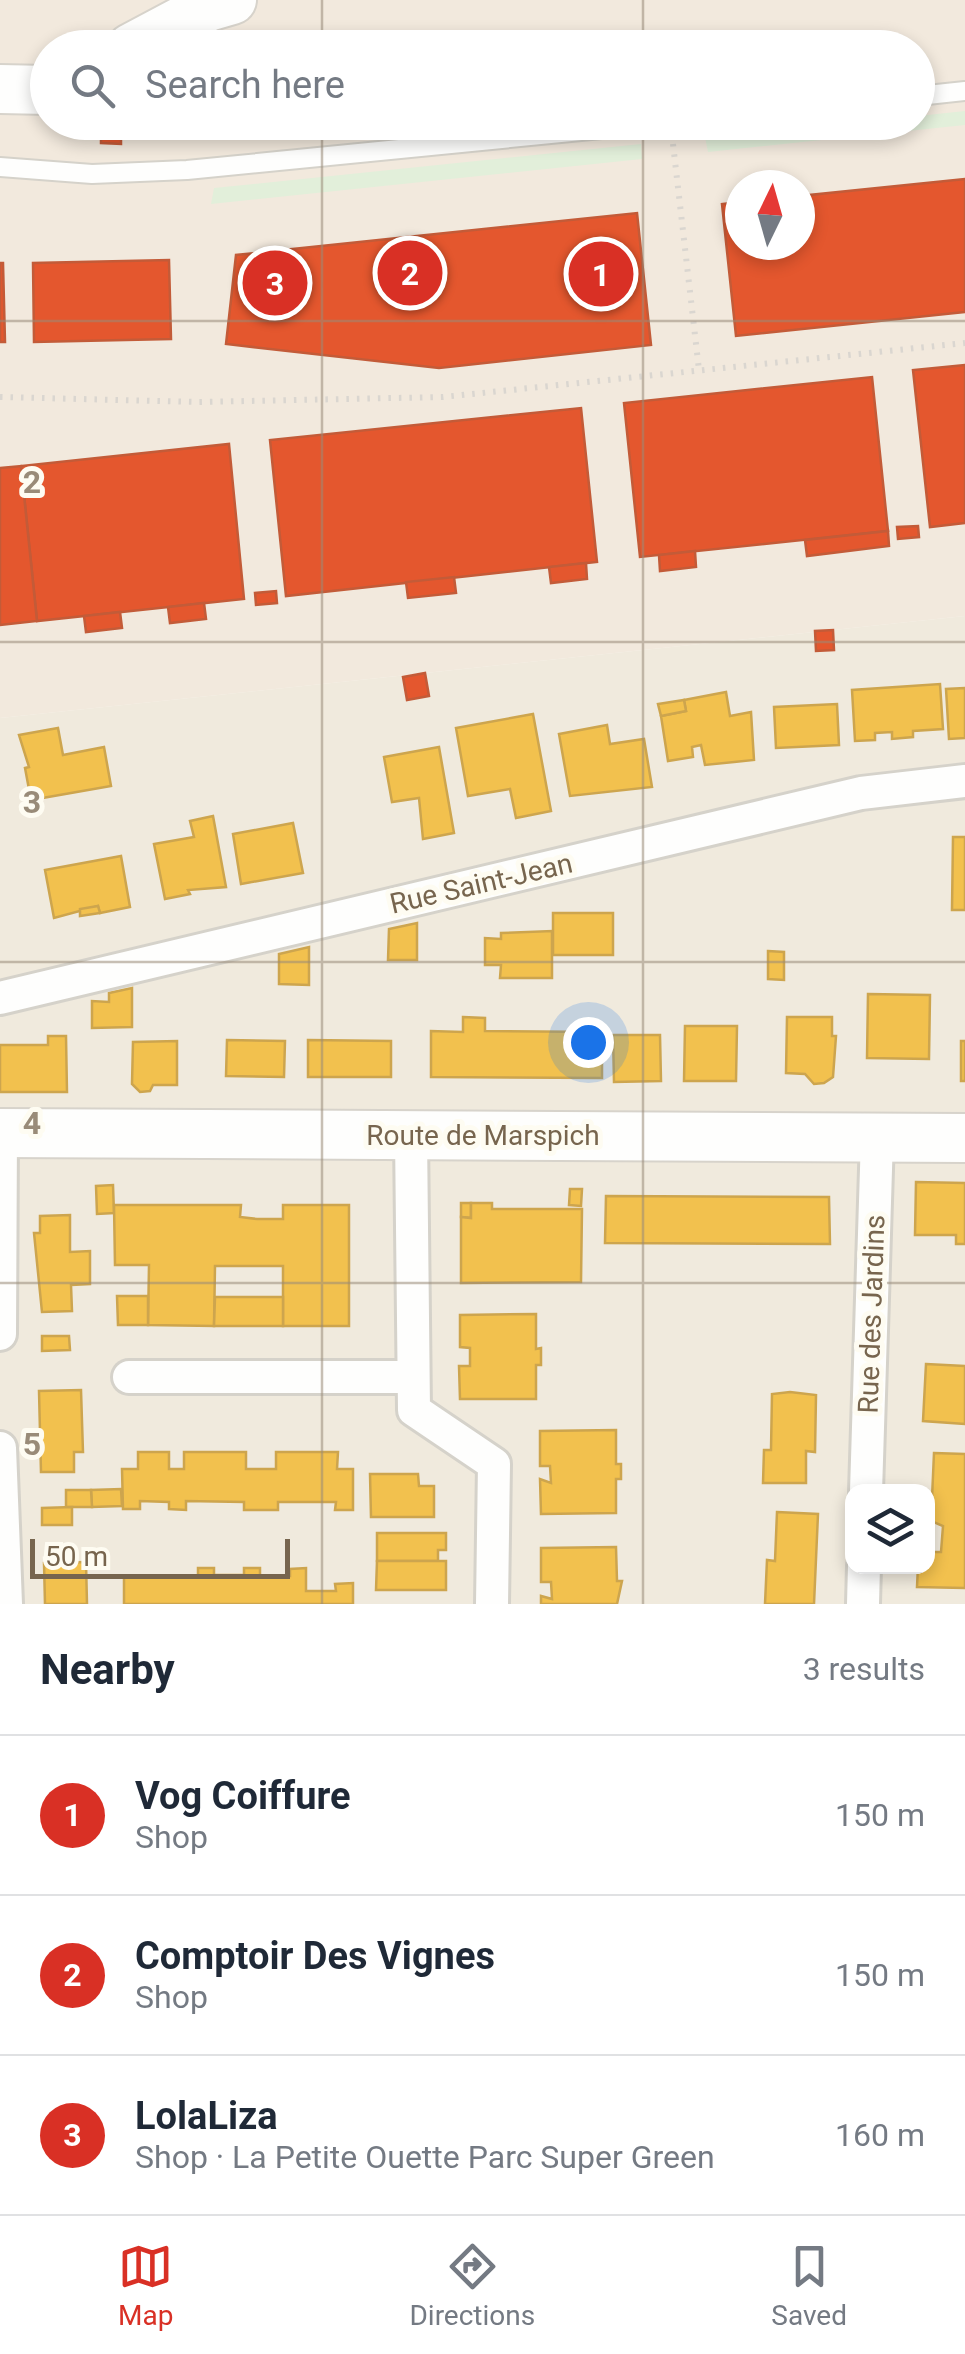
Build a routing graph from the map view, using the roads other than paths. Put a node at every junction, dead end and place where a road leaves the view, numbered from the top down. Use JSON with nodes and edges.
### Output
{"nodes":[{"id":1,"x":232,"y":0,"type":"edge"},
{"id":2,"x":165,"y":30,"type":"edge"},
{"id":3,"x":0,"y":88,"type":"edge"},
{"id":4,"x":30,"y":89,"type":"edge"},
{"id":5,"x":965,"y":91,"type":"edge"},
{"id":6,"x":935,"y":94,"type":"edge"},
{"id":7,"x":497,"y":140,"type":"edge"},
{"id":8,"x":0,"y":167,"type":"edge"},
{"id":9,"x":965,"y":781,"type":"edge"},
{"id":10,"x":0,"y":998,"type":"edge"},
{"id":11,"x":1,"y":1133,"type":"edge"},
{"id":12,"x":411,"y":1135,"type":"junction"},
{"id":13,"x":876,"y":1138,"type":"junction"},
{"id":14,"x":965,"y":1138,"type":"edge"},
{"id":15,"x":0,"y":1334,"type":"edge"},
{"id":16,"x":129,"y":1377,"type":"dead end"},
{"id":17,"x":413,"y":1377,"type":"junction"},
{"id":18,"x":0,"y":1448,"type":"edge"},
{"id":19,"x":866,"y":1484,"type":"edge"},
{"id":20,"x":864,"y":1574,"type":"edge"},
{"id":21,"x":6,"y":1604,"type":"edge"},
{"id":22,"x":492,"y":1604,"type":"edge"},
{"id":23,"x":863,"y":1604,"type":"edge"}],
"edges":[{"from":1,"to":2,"type":"main road"},
{"from":3,"to":4,"type":"main road"},
{"from":5,"to":6,"type":"lane"},
{"from":7,"to":8,"type":"lane"},
{"from":9,"to":10,"type":"street","name":"Rue Saint-Jean"},
{"from":11,"to":12,"type":"main road","name":"Route de Marspich"},
{"from":11,"to":15,"type":"street"},
{"from":12,"to":13,"type":"main road","name":"Route de Marspich"},
{"from":12,"to":17,"type":"street"},
{"from":13,"to":14,"type":"main road","name":"Route de Marspich"},
{"from":13,"to":19,"type":"street","name":"Rue des Jardins"},
{"from":16,"to":17,"type":"street"},
{"from":17,"to":22,"type":"street"},
{"from":18,"to":21,"type":"street"},
{"from":20,"to":23,"type":"street"}]}
